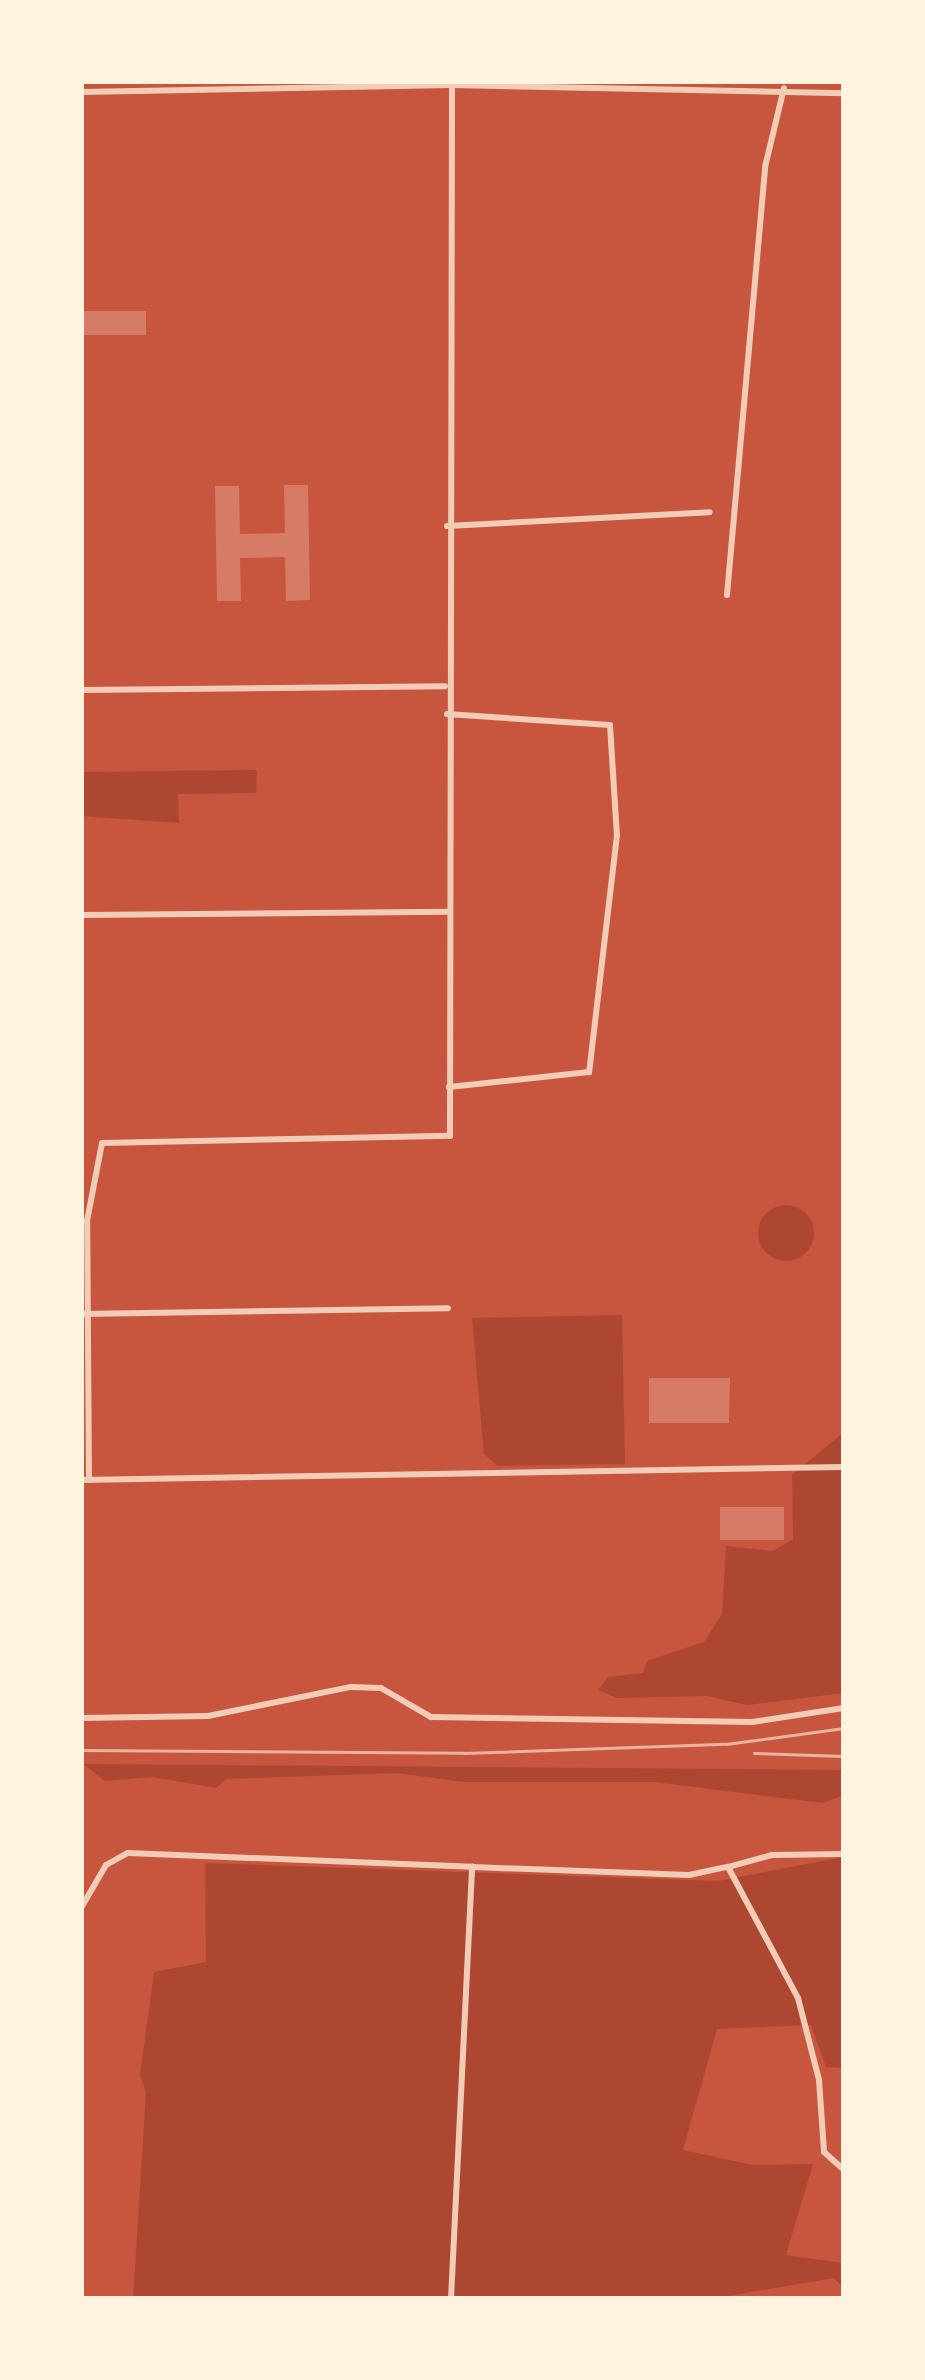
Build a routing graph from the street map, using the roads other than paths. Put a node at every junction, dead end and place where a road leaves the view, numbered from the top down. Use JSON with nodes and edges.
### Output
{"nodes":[{"id":1,"x":452,"y":83,"type":"edge"},
{"id":2,"x":745,"y":84,"type":"edge"},
{"id":3,"x":784,"y":88,"type":"junction"},
{"id":4,"x":81,"y":92,"type":"edge"},
{"id":5,"x":844,"y":93,"type":"edge"},
{"id":6,"x":710,"y":512,"type":"dead end"},
{"id":7,"x":447,"y":526,"type":"junction"},
{"id":8,"x":728,"y":595,"type":"dead end"},
{"id":9,"x":445,"y":686,"type":"junction"},
{"id":10,"x":81,"y":690,"type":"edge"},
{"id":11,"x":447,"y":714,"type":"junction"},
{"id":12,"x":447,"y":912,"type":"junction"},
{"id":13,"x":81,"y":915,"type":"edge"},
{"id":14,"x":449,"y":1087,"type":"junction"},
{"id":15,"x":448,"y":1308,"type":"dead end"},
{"id":16,"x":84,"y":1314,"type":"edge"},
{"id":17,"x":844,"y":1467,"type":"edge"},
{"id":18,"x":85,"y":1480,"type":"edge"},
{"id":19,"x":844,"y":1708,"type":"edge"},
{"id":20,"x":81,"y":1718,"type":"edge"},
{"id":21,"x":844,"y":1854,"type":"edge"},
{"id":22,"x":728,"y":1867,"type":"junction"},
{"id":23,"x":472,"y":1868,"type":"junction"},
{"id":24,"x":81,"y":1908,"type":"edge"},
{"id":25,"x":844,"y":2170,"type":"edge"},
{"id":26,"x":451,"y":2299,"type":"edge"}],
"edges":[{"from":1,"to":2,"type":"street"},
{"from":1,"to":4,"type":"street"},
{"from":1,"to":7,"type":"street"},
{"from":2,"to":3,"type":"street"},
{"from":3,"to":5,"type":"street"},
{"from":3,"to":8,"type":"street"},
{"from":6,"to":7,"type":"street"},
{"from":7,"to":9,"type":"street"},
{"from":9,"to":10,"type":"street"},
{"from":9,"to":11,"type":"street"},
{"from":11,"to":12,"type":"street"},
{"from":11,"to":14,"type":"street"},
{"from":12,"to":13,"type":"street"},
{"from":12,"to":14,"type":"street"},
{"from":14,"to":16,"type":"street"},
{"from":15,"to":16,"type":"street"},
{"from":16,"to":18,"type":"street"},
{"from":17,"to":18,"type":"street"},
{"from":19,"to":20,"type":"street"},
{"from":21,"to":22,"type":"street"},
{"from":22,"to":23,"type":"street"},
{"from":22,"to":25,"type":"street"},
{"from":23,"to":24,"type":"street"},
{"from":23,"to":26,"type":"street"}]}
